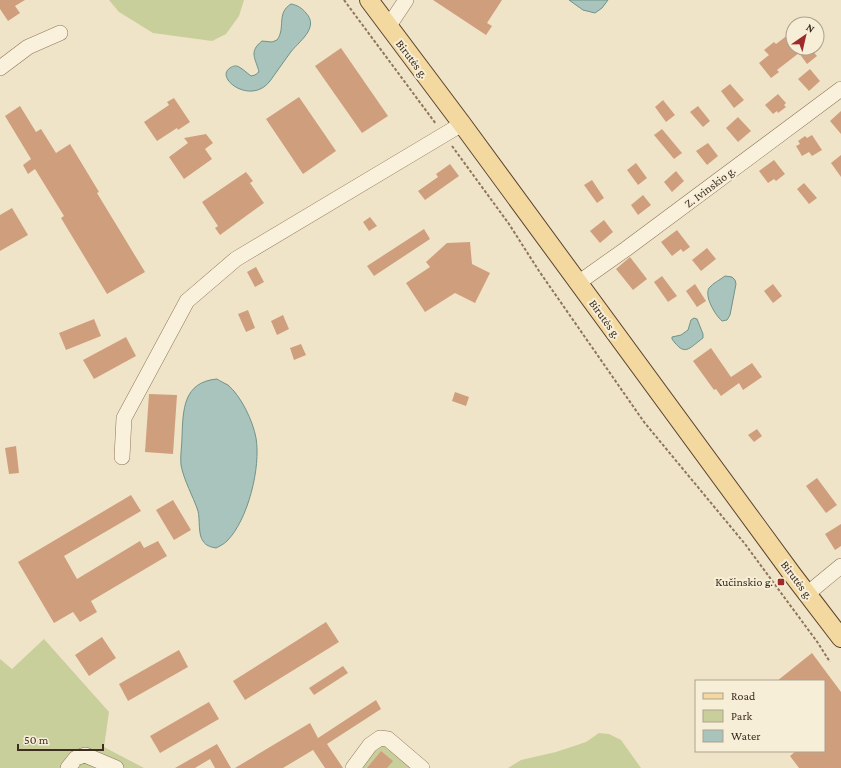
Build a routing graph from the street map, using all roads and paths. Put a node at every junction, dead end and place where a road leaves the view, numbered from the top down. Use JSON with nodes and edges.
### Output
{"nodes":[{"id":1,"x":344,"y":0,"type":"edge"},
{"id":2,"x":369,"y":0,"type":"edge"},
{"id":3,"x":406,"y":0,"type":"edge"},
{"id":4,"x":388,"y":27,"type":"junction"},
{"id":5,"x":60,"y":33,"type":"dead end"},
{"id":6,"x":0,"y":68,"type":"edge"},
{"id":7,"x":841,"y":89,"type":"edge"},
{"id":8,"x":462,"y":124,"type":"junction"},
{"id":9,"x":444,"y":135,"type":"junction"},
{"id":10,"x":578,"y":283,"type":"junction"},
{"id":11,"x":122,"y":457,"type":"dead end"},
{"id":12,"x":841,"y":566,"type":"edge"},
{"id":13,"x":807,"y":594,"type":"junction"},
{"id":14,"x":841,"y":638,"type":"edge"},
{"id":15,"x":830,"y":662,"type":"dead end"},
{"id":16,"x":68,"y":768,"type":"edge"},
{"id":17,"x":116,"y":768,"type":"edge"},
{"id":18,"x":353,"y":768,"type":"edge"},
{"id":19,"x":422,"y":768,"type":"edge"}],
"edges":[{"from":1,"to":9,"type":"path"},
{"from":2,"to":4,"type":"main road","name":"Birutės g."},
{"from":3,"to":4,"type":"street"},
{"from":4,"to":8,"type":"main road","name":"Birutės g."},
{"from":5,"to":6,"type":"street"},
{"from":7,"to":10,"type":"street","name":"Z. Ivinskio g."},
{"from":8,"to":9,"type":"street"},
{"from":8,"to":10,"type":"main road","name":"Birutės g."},
{"from":9,"to":11,"type":"street"},
{"from":9,"to":15,"type":"path"},
{"from":10,"to":13,"type":"main road","name":"Birutės g."},
{"from":12,"to":13,"type":"street"},
{"from":13,"to":14,"type":"main road","name":"Birutės g."},
{"from":16,"to":17,"type":"street"},
{"from":18,"to":19,"type":"street"}]}
